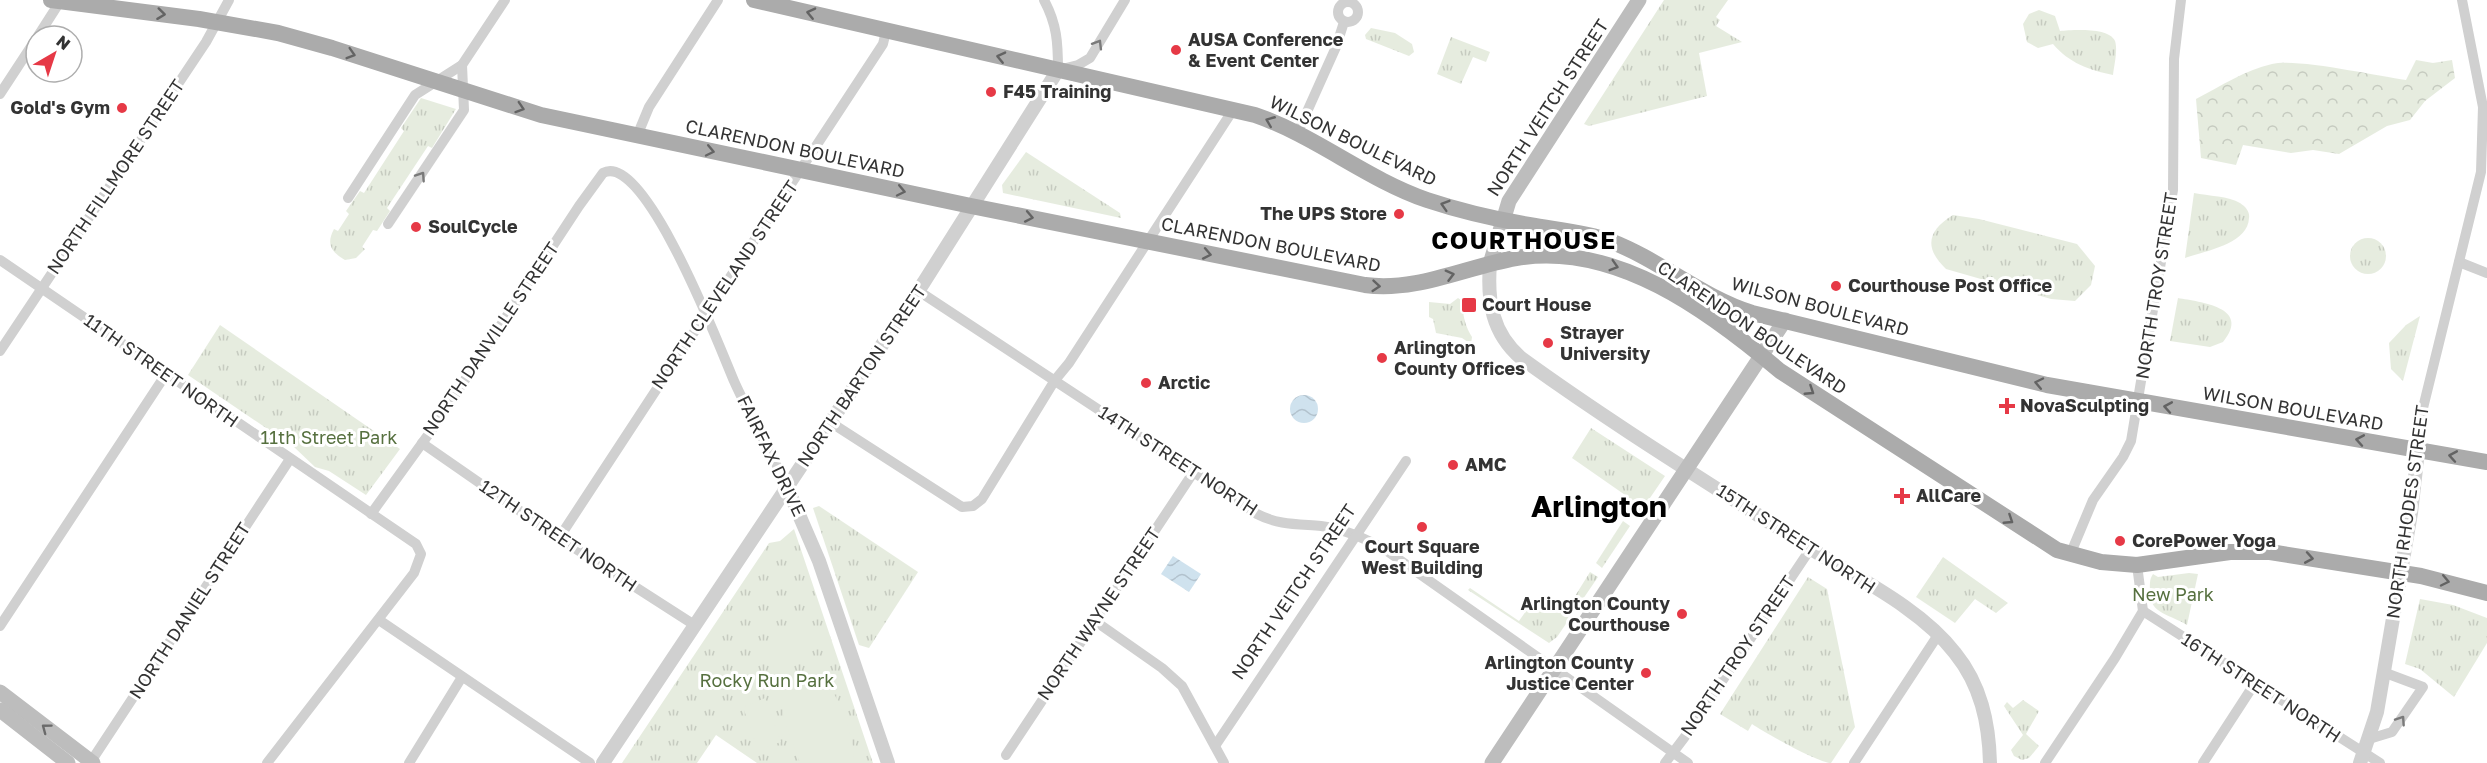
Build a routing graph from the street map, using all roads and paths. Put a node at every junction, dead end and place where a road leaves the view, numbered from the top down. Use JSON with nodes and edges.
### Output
{"nodes":[{"id":1,"x":51,"y":0,"type":"edge"},
{"id":2,"x":61,"y":0,"type":"edge"},
{"id":3,"x":229,"y":0,"type":"edge"},
{"id":4,"x":505,"y":0,"type":"edge"},
{"id":5,"x":718,"y":0,"type":"edge"},
{"id":6,"x":754,"y":0,"type":"edge"},
{"id":7,"x":1044,"y":0,"type":"edge"},
{"id":8,"x":1125,"y":0,"type":"edge"},
{"id":9,"x":1639,"y":0,"type":"edge"},
{"id":10,"x":2181,"y":0,"type":"edge"},
{"id":11,"x":2462,"y":0,"type":"edge"},
{"id":12,"x":216,"y":21,"type":"junction"},
{"id":13,"x":1344,"y":22,"type":"dead end"},
{"id":14,"x":45,"y":24,"type":"edge"},
{"id":15,"x":886,"y":31,"type":"junction"},
{"id":16,"x":24,"y":57,"type":"edge"},
{"id":17,"x":462,"y":65,"type":"junction"},
{"id":18,"x":1058,"y":70,"type":"junction"},
{"id":19,"x":436,"y":82,"type":"junction"},
{"id":20,"x":464,"y":90,"type":"junction"},
{"id":21,"x":0,"y":94,"type":"edge"},
{"id":22,"x":1233,"y":110,"type":"junction"},
{"id":23,"x":1297,"y":134,"type":"junction"},
{"id":24,"x":637,"y":136,"type":"junction"},
{"id":25,"x":801,"y":170,"type":"junction"},
{"id":26,"x":615,"y":171,"type":"joint"},
{"id":27,"x":348,"y":198,"type":"dead end"},
{"id":28,"x":971,"y":207,"type":"junction"},
{"id":29,"x":1502,"y":219,"type":"junction"},
{"id":30,"x":388,"y":224,"type":"dead end"},
{"id":31,"x":1149,"y":241,"type":"junction"},
{"id":32,"x":0,"y":260,"type":"edge"},
{"id":33,"x":2459,"y":262,"type":"junction"},
{"id":34,"x":1490,"y":264,"type":"junction"},
{"id":35,"x":1656,"y":265,"type":"junction"},
{"id":36,"x":2487,"y":273,"type":"edge"},
{"id":37,"x":1647,"y":280,"type":"junction"},
{"id":38,"x":41,"y":289,"type":"junction"},
{"id":39,"x":917,"y":290,"type":"junction"},
{"id":40,"x":707,"y":312,"type":"junction"},
{"id":41,"x":1785,"y":320,"type":"junction"},
{"id":42,"x":0,"y":351,"type":"edge"},
{"id":43,"x":1763,"y":356,"type":"junction"},
{"id":44,"x":1533,"y":367,"type":"joint"},
{"id":45,"x":166,"y":374,"type":"junction"},
{"id":46,"x":1055,"y":380,"type":"junction"},
{"id":47,"x":2138,"y":401,"type":"junction"},
{"id":48,"x":830,"y":422,"type":"junction"},
{"id":49,"x":422,"y":443,"type":"junction"},
{"id":50,"x":2418,"y":451,"type":"junction"},
{"id":51,"x":290,"y":459,"type":"junction"},
{"id":52,"x":1406,"y":460,"type":"dead end"},
{"id":53,"x":2487,"y":462,"type":"edge"},
{"id":54,"x":1687,"y":468,"type":"junction"},
{"id":55,"x":1193,"y":473,"type":"junction"},
{"id":56,"x":788,"y":488,"type":"junction"},
{"id":57,"x":371,"y":514,"type":"junction"},
{"id":58,"x":1354,"y":535,"type":"junction"},
{"id":59,"x":559,"y":538,"type":"junction"},
{"id":60,"x":1811,"y":548,"type":"junction"},
{"id":61,"x":2070,"y":555,"type":"junction"},
{"id":62,"x":2137,"y":565,"type":"junction"},
{"id":63,"x":2401,"y":574,"type":"junction"},
{"id":64,"x":2487,"y":593,"type":"edge"},
{"id":65,"x":2143,"y":611,"type":"junction"},
{"id":66,"x":379,"y":620,"type":"junction"},
{"id":67,"x":1095,"y":621,"type":"junction"},
{"id":68,"x":0,"y":626,"type":"edge"},
{"id":69,"x":696,"y":626,"type":"junction"},
{"id":70,"x":1938,"y":635,"type":"junction"},
{"id":71,"x":1553,"y":670,"type":"junction"},
{"id":72,"x":2383,"y":672,"type":"junction"},
{"id":73,"x":462,"y":677,"type":"junction"},
{"id":74,"x":2254,"y":683,"type":"junction"},
{"id":75,"x":0,"y":692,"type":"edge"},
{"id":76,"x":0,"y":710,"type":"edge"},
{"id":77,"x":2369,"y":739,"type":"junction"},
{"id":78,"x":1215,"y":746,"type":"junction"},
{"id":79,"x":1672,"y":752,"type":"junction"},
{"id":80,"x":1006,"y":755,"type":"dead end"},
{"id":81,"x":2362,"y":758,"type":"edge"},
{"id":82,"x":68,"y":763,"type":"edge"},
{"id":83,"x":91,"y":763,"type":"edge"},
{"id":84,"x":267,"y":763,"type":"edge"},
{"id":85,"x":409,"y":763,"type":"edge"},
{"id":86,"x":590,"y":763,"type":"edge"},
{"id":87,"x":603,"y":763,"type":"edge"},
{"id":88,"x":888,"y":763,"type":"edge"},
{"id":89,"x":1224,"y":763,"type":"edge"},
{"id":90,"x":1492,"y":763,"type":"edge"},
{"id":91,"x":1665,"y":763,"type":"edge"},
{"id":92,"x":1688,"y":763,"type":"edge"},
{"id":93,"x":1854,"y":763,"type":"edge"},
{"id":94,"x":1990,"y":763,"type":"edge"},
{"id":95,"x":2045,"y":763,"type":"edge"},
{"id":96,"x":2203,"y":763,"type":"edge"},
{"id":97,"x":2380,"y":763,"type":"edge"}],
"edges":[{"from":1,"to":2,"type":"main road","name":"CLARENDON BOULEVARD"},
{"from":2,"to":12,"type":"main road","name":"CLARENDON BOULEVARD","one_way":true},
{"from":2,"to":14,"type":"street"},
{"from":3,"to":12,"type":"street","name":"NORTH FILLMORE STREET"},
{"from":4,"to":17,"type":"street"},
{"from":5,"to":24,"type":"street"},
{"from":15,"to":6,"type":"main road","name":"WILSON BOULEVARD","one_way":true},
{"from":7,"to":18,"type":"street"},
{"from":18,"to":8,"type":"street","one_way":true},
{"from":9,"to":29,"type":"main road","name":"NORTH VEITCH STREET"},
{"from":10,"to":47,"type":"street","name":"NORTH TROY STREET"},
{"from":11,"to":33,"type":"street","name":"NORTH RHODES STREET"},
{"from":12,"to":19,"type":"main road","name":"CLARENDON BOULEVARD","one_way":true},
{"from":12,"to":38,"type":"street","name":"NORTH FILLMORE STREET"},
{"from":13,"to":23,"type":"street"},
{"from":18,"to":15,"type":"main road","name":"WILSON BOULEVARD","one_way":true},
{"from":15,"to":25,"type":"street","name":"NORTH CLEVELAND STREET"},
{"from":16,"to":21,"type":"street"},
{"from":17,"to":19,"type":"street"},
{"from":17,"to":20,"type":"street"},
{"from":18,"to":22,"type":"main road","name":"WILSON BOULEVARD"},
{"from":18,"to":28,"type":"street","name":"NORTH BARTON STREET"},
{"from":19,"to":20,"type":"main road","name":"CLARENDON BOULEVARD"},
{"from":19,"to":27,"type":"street"},
{"from":20,"to":24,"type":"main road","name":"CLARENDON BOULEVARD","one_way":true},
{"from":30,"to":20,"type":"street","one_way":true},
{"from":23,"to":22,"type":"main road","name":"WILSON BOULEVARD","one_way":true},
{"from":22,"to":31,"type":"street"},
{"from":29,"to":23,"type":"main road","name":"WILSON BOULEVARD","one_way":true},
{"from":24,"to":25,"type":"main road","name":"CLARENDON BOULEVARD","one_way":true},
{"from":25,"to":28,"type":"main road","name":"CLARENDON BOULEVARD","one_way":true},
{"from":25,"to":40,"type":"street","name":"NORTH CLEVELAND STREET"},
{"from":26,"to":40,"type":"street","name":"FAIRFAX DRIVE"},
{"from":26,"to":49,"type":"street","name":"NORTH DANVILLE STREET"},
{"from":28,"to":31,"type":"main road","name":"CLARENDON BOULEVARD","one_way":true},
{"from":28,"to":39,"type":"street","name":"NORTH BARTON STREET"},
{"from":29,"to":34,"type":"main road","name":"NORTH VEITCH STREET"},
{"from":29,"to":35,"type":"main road","name":"WILSON BOULEVARD"},
{"from":31,"to":34,"type":"main road","name":"CLARENDON BOULEVARD","one_way":true},
{"from":31,"to":46,"type":"street"},
{"from":32,"to":38,"type":"street","name":"11TH STREET NORTH"},
{"from":33,"to":36,"type":"street"},
{"from":33,"to":50,"type":"street","name":"NORTH RHODES STREET"},
{"from":34,"to":37,"type":"main road","name":"CLARENDON BOULEVARD","one_way":true},
{"from":34,"to":44,"type":"street","name":"NORTH VEITCH STREET"},
{"from":35,"to":37,"type":"street"},
{"from":35,"to":41,"type":"main road","name":"WILSON BOULEVARD"},
{"from":37,"to":43,"type":"main road","name":"CLARENDON BOULEVARD"},
{"from":38,"to":42,"type":"street","name":"NORTH FILLMORE STREET"},
{"from":38,"to":45,"type":"street","name":"11TH STREET NORTH"},
{"from":39,"to":46,"type":"street","name":"14TH STREET NORTH"},
{"from":39,"to":48,"type":"street","name":"NORTH BARTON STREET"},
{"from":40,"to":56,"type":"street","name":"FAIRFAX DRIVE"},
{"from":40,"to":59,"type":"street","name":"NORTH CLEVELAND STREET"},
{"from":41,"to":43,"type":"main road"},
{"from":47,"to":41,"type":"main road","name":"WILSON BOULEVARD","one_way":true},
{"from":43,"to":54,"type":"main road"},
{"from":43,"to":61,"type":"main road","name":"CLARENDON BOULEVARD","one_way":true},
{"from":44,"to":54,"type":"street","name":"15TH STREET NORTH"},
{"from":45,"to":51,"type":"street","name":"11TH STREET NORTH"},
{"from":45,"to":68,"type":"street"},
{"from":46,"to":48,"type":"street"},
{"from":46,"to":55,"type":"street","name":"14TH STREET NORTH"},
{"from":50,"to":47,"type":"main road","name":"WILSON BOULEVARD","one_way":true},
{"from":47,"to":61,"type":"street","name":"NORTH TROY STREET"},
{"from":48,"to":56,"type":"street","name":"NORTH BARTON STREET"},
{"from":49,"to":57,"type":"street","name":"NORTH DANVILLE STREET"},
{"from":49,"to":59,"type":"street","name":"12TH STREET NORTH"},
{"from":53,"to":50,"type":"main road","name":"WILSON BOULEVARD","one_way":true},
{"from":50,"to":63,"type":"street","name":"NORTH RHODES STREET"},
{"from":51,"to":57,"type":"street","name":"11TH STREET NORTH"},
{"from":51,"to":83,"type":"street","name":"NORTH DANIEL STREET"},
{"from":52,"to":58,"type":"street","name":"NORTH VEITCH STREET"},
{"from":54,"to":60,"type":"street","name":"15TH STREET NORTH"},
{"from":54,"to":71,"type":"main road"},
{"from":55,"to":58,"type":"street","name":"14TH STREET NORTH"},
{"from":55,"to":67,"type":"street","name":"NORTH WAYNE STREET"},
{"from":56,"to":69,"type":"street","name":"NORTH BARTON STREET"},
{"from":56,"to":88,"type":"street","name":"FAIRFAX DRIVE"},
{"from":57,"to":66,"type":"street","name":"11TH STREET NORTH"},
{"from":58,"to":71,"type":"street","name":"14TH STREET NORTH"},
{"from":58,"to":78,"type":"street","name":"NORTH VEITCH STREET"},
{"from":59,"to":69,"type":"street","name":"12TH STREET NORTH"},
{"from":60,"to":70,"type":"street","name":"15TH STREET NORTH"},
{"from":60,"to":79,"type":"street","name":"NORTH TROY STREET"},
{"from":61,"to":62,"type":"main road","name":"CLARENDON BOULEVARD"},
{"from":62,"to":63,"type":"main road","name":"CLARENDON BOULEVARD","one_way":true},
{"from":62,"to":65,"type":"street"},
{"from":63,"to":64,"type":"main road","name":"CLARENDON BOULEVARD","one_way":true},
{"from":63,"to":72,"type":"street","name":"NORTH RHODES STREET"},
{"from":65,"to":74,"type":"street","name":"16TH STREET NORTH"},
{"from":65,"to":95,"type":"street"},
{"from":66,"to":73,"type":"street"},
{"from":66,"to":84,"type":"street"},
{"from":67,"to":78,"type":"street"},
{"from":67,"to":80,"type":"street","name":"NORTH WAYNE STREET"},
{"from":69,"to":87,"type":"street","name":"NORTH BARTON STREET"},
{"from":70,"to":93,"type":"street"},
{"from":70,"to":94,"type":"street","name":"15TH STREET NORTH"},
{"from":71,"to":79,"type":"street","name":"14TH STREET NORTH"},
{"from":71,"to":90,"type":"main road"},
{"from":72,"to":77,"type":"street","name":"NORTH RHODES STREET"},
{"from":77,"to":72,"type":"street","one_way":true},
{"from":73,"to":85,"type":"street"},
{"from":73,"to":86,"type":"street"},
{"from":74,"to":81,"type":"street","name":"16TH STREET NORTH"},
{"from":74,"to":96,"type":"street"},
{"from":83,"to":75,"type":"main road","one_way":true},
{"from":76,"to":82,"type":"main road"},
{"from":77,"to":81,"type":"street","name":"NORTH RHODES STREET"},
{"from":78,"to":89,"type":"street"},
{"from":79,"to":91,"type":"street","name":"NORTH TROY STREET"},
{"from":79,"to":92,"type":"street","name":"14TH STREET NORTH"},
{"from":81,"to":97,"type":"street","name":"16TH STREET NORTH"}]}
